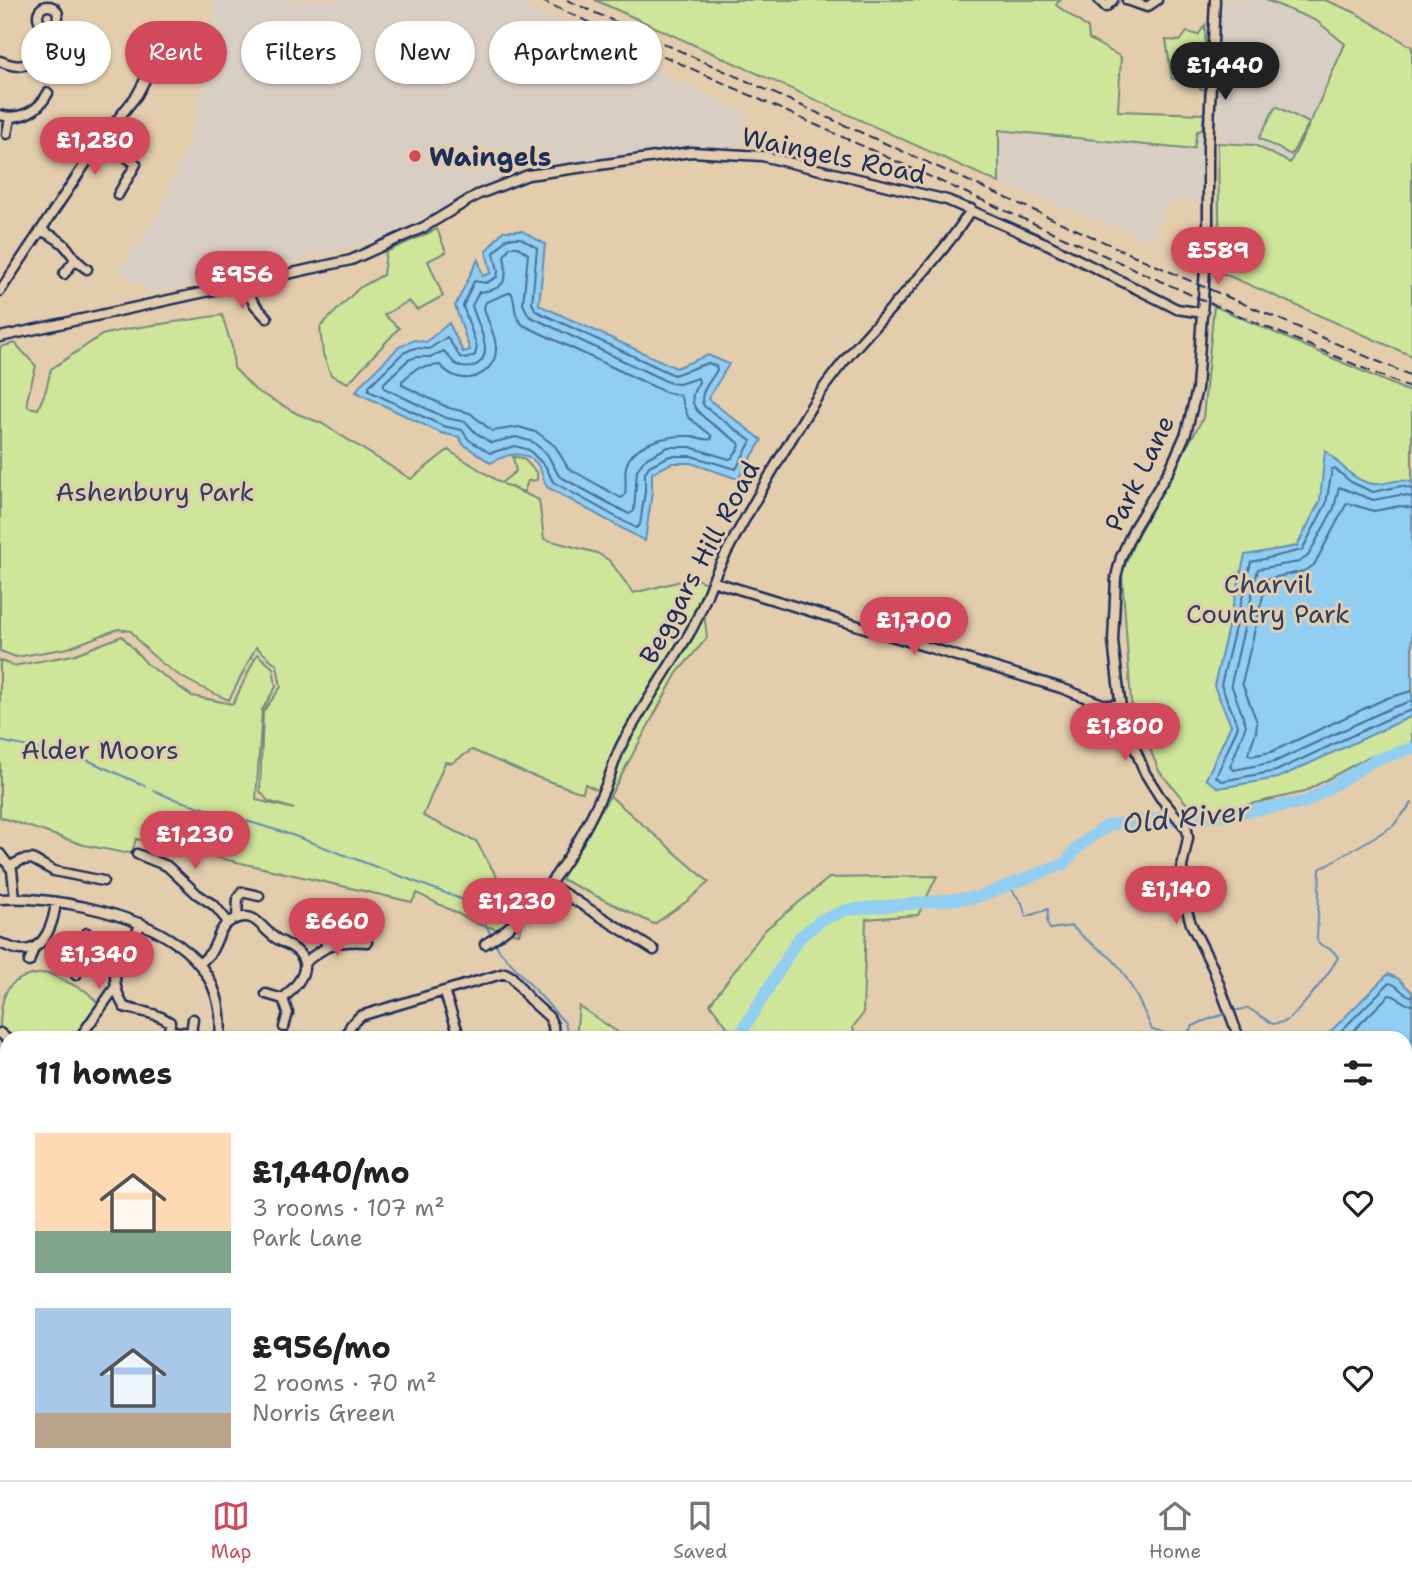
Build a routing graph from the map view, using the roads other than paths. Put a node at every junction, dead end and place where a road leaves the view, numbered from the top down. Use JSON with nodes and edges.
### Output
{"nodes":[{"id":1,"x":1099,"y":0,"type":"edge"},
{"id":2,"x":1113,"y":0,"type":"edge"},
{"id":3,"x":1127,"y":0,"type":"edge"},
{"id":4,"x":1157,"y":0,"type":"edge"},
{"id":5,"x":1214,"y":0,"type":"edge"},
{"id":6,"x":0,"y":61,"type":"edge"},
{"id":7,"x":21,"y":66,"type":"edge"},
{"id":8,"x":143,"y":84,"type":"edge"},
{"id":9,"x":48,"y":93,"type":"dead end"},
{"id":10,"x":0,"y":115,"type":"edge"},
{"id":11,"x":10,"y":118,"type":"junction"},
{"id":12,"x":7,"y":134,"type":"dead end"},
{"id":13,"x":102,"y":139,"type":"junction"},
{"id":14,"x":143,"y":156,"type":"dead end"},
{"id":15,"x":136,"y":164,"type":"junction"},
{"id":16,"x":118,"y":195,"type":"dead end"},
{"id":17,"x":971,"y":209,"type":"junction"},
{"id":18,"x":42,"y":230,"type":"junction"},
{"id":19,"x":74,"y":261,"type":"junction"},
{"id":20,"x":87,"y":269,"type":"dead end"},
{"id":21,"x":64,"y":274,"type":"dead end"},
{"id":22,"x":243,"y":285,"type":"junction"},
{"id":23,"x":0,"y":292,"type":"edge"},
{"id":24,"x":1203,"y":313,"type":"junction"},
{"id":25,"x":267,"y":318,"type":"dead end"},
{"id":26,"x":0,"y":337,"type":"edge"},
{"id":27,"x":712,"y":581,"type":"junction"},
{"id":28,"x":1119,"y":705,"type":"junction"},
{"id":29,"x":137,"y":853,"type":"dead end"},
{"id":30,"x":0,"y":854,"type":"edge"},
{"id":31,"x":10,"y":866,"type":"junction"},
{"id":32,"x":90,"y":878,"type":"junction"},
{"id":33,"x":103,"y":881,"type":"dead end"},
{"id":34,"x":549,"y":884,"type":"junction"},
{"id":35,"x":88,"y":888,"type":"dead end"},
{"id":36,"x":259,"y":896,"type":"dead end"},
{"id":37,"x":15,"y":898,"type":"junction"},
{"id":38,"x":0,"y":899,"type":"edge"},
{"id":39,"x":56,"y":902,"type":"junction"},
{"id":40,"x":310,"y":909,"type":"dead end"},
{"id":41,"x":237,"y":918,"type":"junction"},
{"id":42,"x":228,"y":922,"type":"junction"},
{"id":43,"x":141,"y":923,"type":"junction"},
{"id":44,"x":88,"y":933,"type":"dead end"},
{"id":45,"x":367,"y":942,"type":"dead end"},
{"id":46,"x":0,"y":943,"type":"edge"},
{"id":47,"x":485,"y":944,"type":"dead end"},
{"id":48,"x":326,"y":946,"type":"junction"},
{"id":49,"x":83,"y":947,"type":"junction"},
{"id":50,"x":34,"y":948,"type":"junction"},
{"id":51,"x":654,"y":950,"type":"dead end"},
{"id":52,"x":120,"y":958,"type":"junction"},
{"id":53,"x":29,"y":962,"type":"dead end"},
{"id":54,"x":304,"y":963,"type":"junction"},
{"id":55,"x":200,"y":964,"type":"junction"},
{"id":56,"x":76,"y":975,"type":"dead end"},
{"id":57,"x":114,"y":989,"type":"junction"},
{"id":58,"x":444,"y":991,"type":"junction"},
{"id":59,"x":266,"y":994,"type":"dead end"},
{"id":60,"x":283,"y":999,"type":"junction"},
{"id":61,"x":193,"y":1019,"type":"dead end"},
{"id":62,"x":284,"y":1027,"type":"dead end"},
{"id":63,"x":85,"y":1031,"type":"edge"},
{"id":64,"x":170,"y":1031,"type":"edge"},
{"id":65,"x":192,"y":1031,"type":"edge"},
{"id":66,"x":220,"y":1031,"type":"edge"},
{"id":67,"x":348,"y":1031,"type":"edge"},
{"id":68,"x":458,"y":1031,"type":"edge"},
{"id":69,"x":553,"y":1031,"type":"edge"},
{"id":70,"x":1237,"y":1031,"type":"edge"}],
"edges":[{"from":1,"to":2,"type":"street"},
{"from":3,"to":4,"type":"street"},
{"from":5,"to":24,"type":"street","name":"Park Lane"},
{"from":6,"to":7,"type":"street"},
{"from":8,"to":13,"type":"street"},
{"from":9,"to":11,"type":"street"},
{"from":10,"to":11,"type":"street"},
{"from":11,"to":12,"type":"street"},
{"from":13,"to":15,"type":"street"},
{"from":13,"to":18,"type":"street"},
{"from":14,"to":15,"type":"street"},
{"from":15,"to":16,"type":"street"},
{"from":17,"to":22,"type":"street","name":"Waingels Road"},
{"from":17,"to":24,"type":"street","name":"Waingels Road"},
{"from":17,"to":27,"type":"street","name":"Beggars Hill Road"},
{"from":18,"to":19,"type":"street"},
{"from":18,"to":23,"type":"street"},
{"from":19,"to":20,"type":"street"},
{"from":19,"to":21,"type":"street"},
{"from":22,"to":25,"type":"street"},
{"from":22,"to":26,"type":"street","name":"Waingels Road"},
{"from":24,"to":28,"type":"street","name":"Park Lane"},
{"from":27,"to":28,"type":"street"},
{"from":27,"to":34,"type":"street","name":"Beggars Hill Road"},
{"from":28,"to":70,"type":"street","name":"Park Lane"},
{"from":29,"to":42,"type":"street"},
{"from":30,"to":31,"type":"street"},
{"from":31,"to":32,"type":"street"},
{"from":31,"to":37,"type":"street"},
{"from":32,"to":33,"type":"street"},
{"from":32,"to":35,"type":"street"},
{"from":34,"to":47,"type":"street","name":"Beggars Hill Road"},
{"from":34,"to":51,"type":"street"},
{"from":36,"to":41,"type":"street"},
{"from":37,"to":38,"type":"street"},
{"from":37,"to":39,"type":"street"},
{"from":39,"to":43,"type":"street"},
{"from":39,"to":50,"type":"street"},
{"from":40,"to":48,"type":"street"},
{"from":41,"to":42,"type":"street"},
{"from":41,"to":54,"type":"street"},
{"from":42,"to":55,"type":"street"},
{"from":43,"to":52,"type":"street"},
{"from":43,"to":55,"type":"street"},
{"from":44,"to":49,"type":"street"},
{"from":45,"to":48,"type":"street"},
{"from":46,"to":50,"type":"street"},
{"from":48,"to":54,"type":"street"},
{"from":49,"to":52,"type":"street"},
{"from":49,"to":56,"type":"street"},
{"from":50,"to":53,"type":"street"},
{"from":52,"to":57,"type":"street"},
{"from":54,"to":60,"type":"street"},
{"from":55,"to":66,"type":"street"},
{"from":57,"to":63,"type":"street"},
{"from":57,"to":64,"type":"street"},
{"from":58,"to":67,"type":"street"},
{"from":58,"to":68,"type":"street"},
{"from":58,"to":69,"type":"street"},
{"from":59,"to":60,"type":"street"},
{"from":60,"to":62,"type":"street"},
{"from":61,"to":65,"type":"street"}]}
